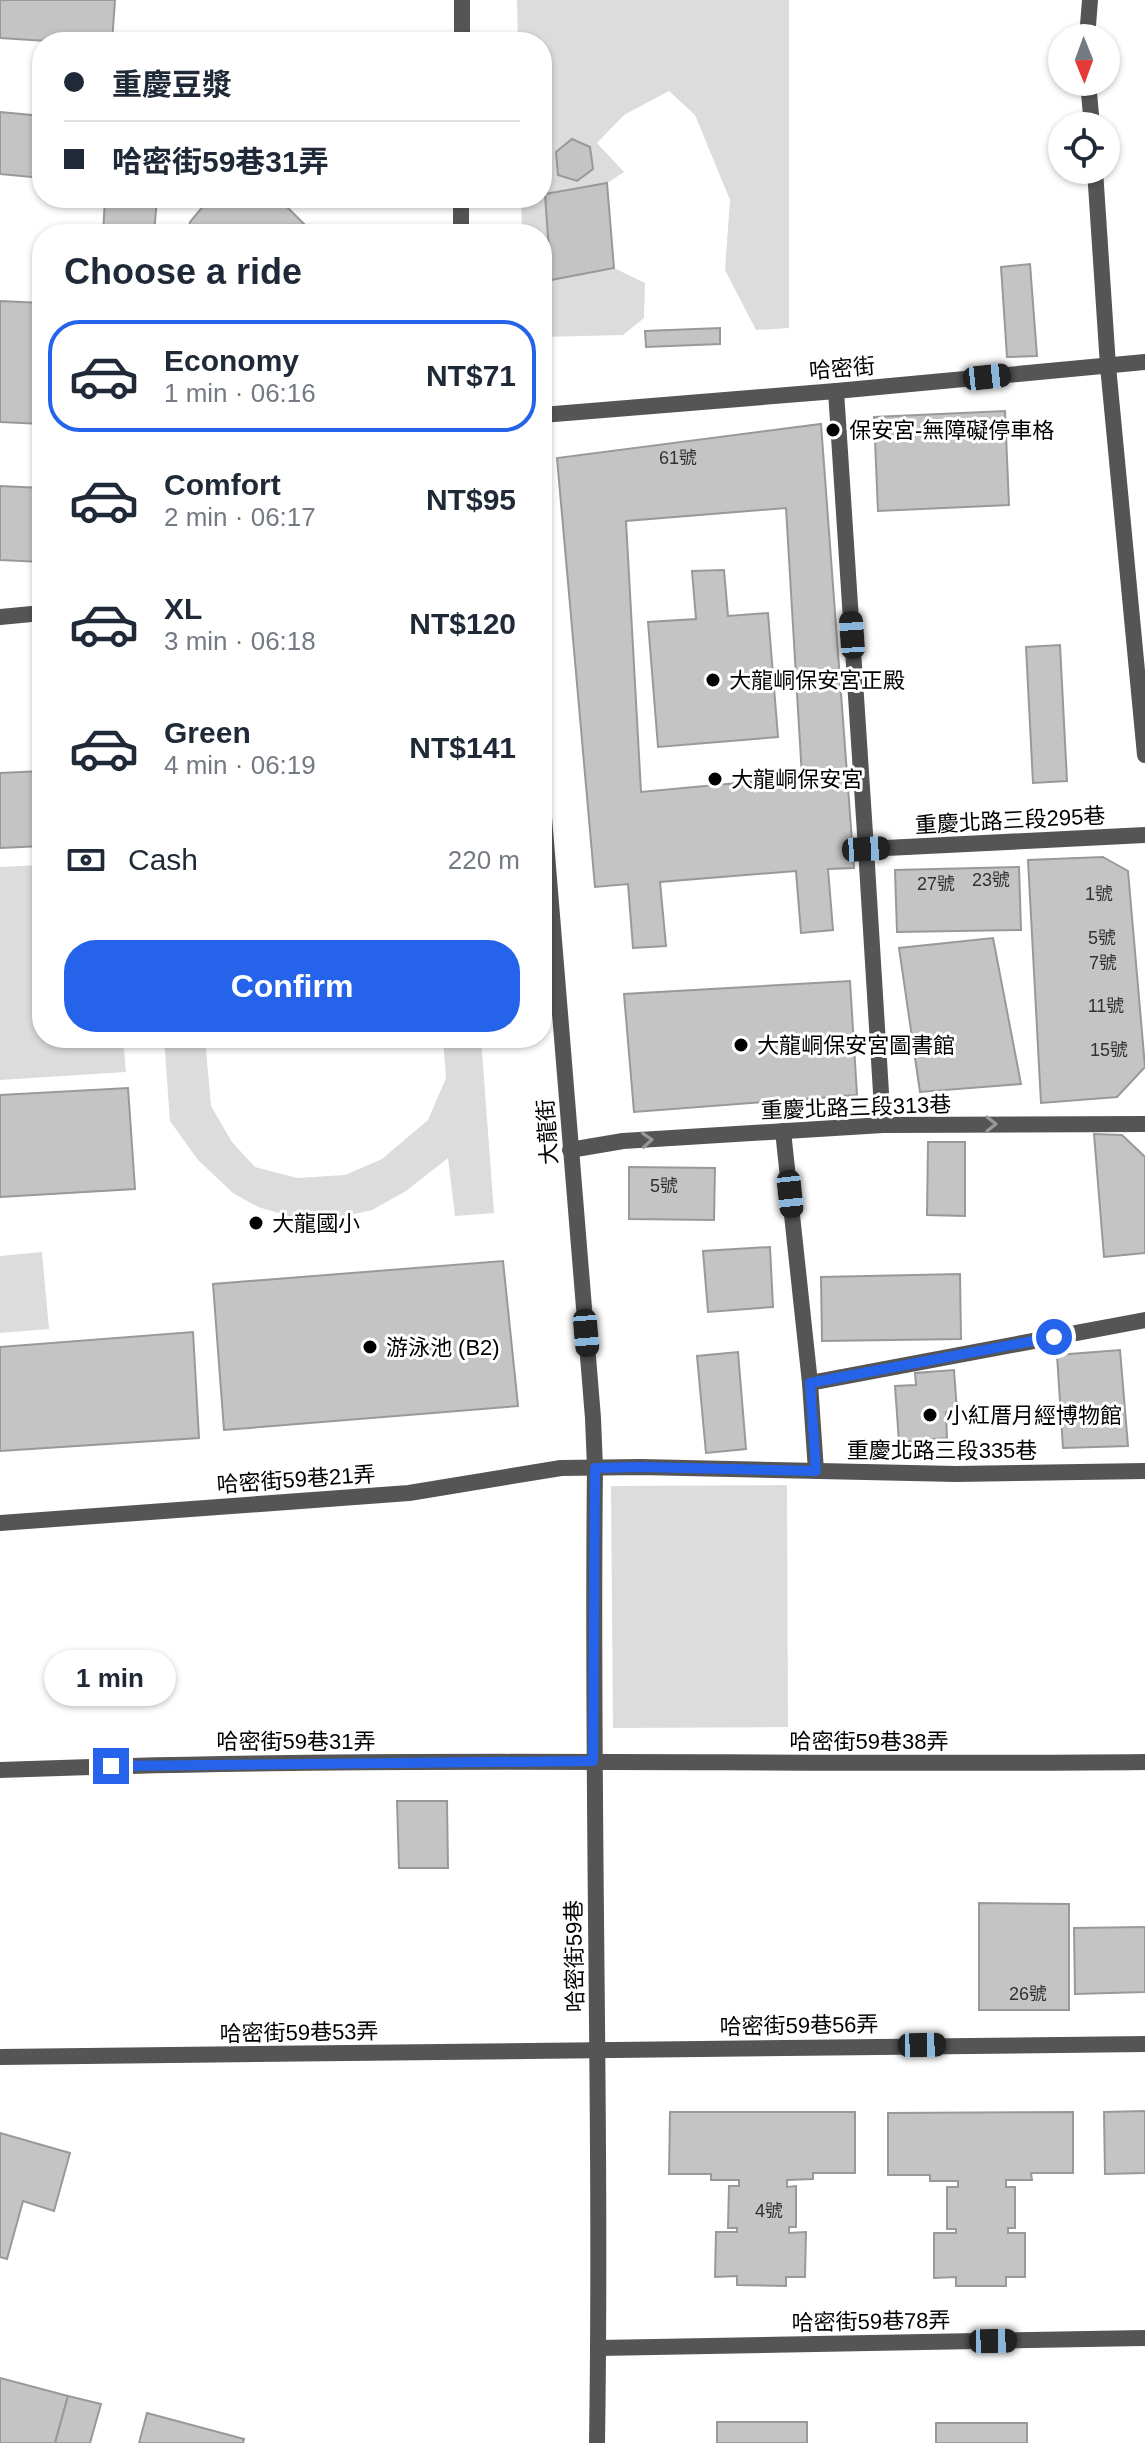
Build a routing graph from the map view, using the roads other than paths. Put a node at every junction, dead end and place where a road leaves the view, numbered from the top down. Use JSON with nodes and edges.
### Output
{"nodes":[{"id":1,"x":462,"y":0,"type":"edge"},
{"id":2,"x":1090,"y":0,"type":"edge"},
{"id":3,"x":1088,"y":24,"type":"edge"},
{"id":4,"x":462,"y":32,"type":"edge"},
{"id":5,"x":1096,"y":184,"type":"edge"},
{"id":6,"x":1145,"y":362,"type":"edge"},
{"id":7,"x":1108,"y":366,"type":"junction"},
{"id":8,"x":836,"y":391,"type":"junction"},
{"id":9,"x":552,"y":414,"type":"edge"},
{"id":10,"x":32,"y":614,"type":"edge"},
{"id":11,"x":0,"y":617,"type":"edge"},
{"id":12,"x":1145,"y":755,"type":"edge"},
{"id":13,"x":1145,"y":835,"type":"edge"},
{"id":14,"x":866,"y":849,"type":"junction"},
{"id":15,"x":552,"y":920,"type":"edge"},
{"id":16,"x":1145,"y":1124,"type":"edge"},
{"id":17,"x":883,"y":1125,"type":"junction"},
{"id":18,"x":783,"y":1131,"type":"junction"},
{"id":19,"x":570,"y":1150,"type":"junction"},
{"id":20,"x":1145,"y":1320,"type":"edge"},
{"id":21,"x":810,"y":1383,"type":"junction"},
{"id":22,"x":595,"y":1468,"type":"junction"},
{"id":23,"x":816,"y":1471,"type":"junction"},
{"id":24,"x":1145,"y":1471,"type":"edge"},
{"id":25,"x":0,"y":1523,"type":"edge"},
{"id":26,"x":593,"y":1761,"type":"junction"},
{"id":27,"x":1145,"y":1762,"type":"edge"},
{"id":28,"x":0,"y":1770,"type":"edge"},
{"id":29,"x":1145,"y":2044,"type":"edge"},
{"id":30,"x":598,"y":2050,"type":"junction"},
{"id":31,"x":0,"y":2057,"type":"edge"},
{"id":32,"x":1145,"y":2338,"type":"edge"},
{"id":33,"x":599,"y":2348,"type":"junction"},
{"id":34,"x":597,"y":2443,"type":"edge"}],
"edges":[{"from":1,"to":4,"type":"street"},
{"from":2,"to":3,"type":"street"},
{"from":5,"to":7,"type":"street"},
{"from":6,"to":7,"type":"street","name":"哈密街"},
{"from":7,"to":8,"type":"street","name":"哈密街"},
{"from":7,"to":12,"type":"street"},
{"from":8,"to":9,"type":"street","name":"哈密街"},
{"from":8,"to":14,"type":"street"},
{"from":10,"to":11,"type":"street"},
{"from":13,"to":14,"type":"street","name":"重慶北路三段295巷"},
{"from":14,"to":17,"type":"street"},
{"from":15,"to":19,"type":"street","name":"大龍街"},
{"from":17,"to":16,"type":"street","name":"重慶北路三段313巷","one_way":true},
{"from":17,"to":18,"type":"street","name":"重慶北路三段313巷"},
{"from":19,"to":18,"type":"street","name":"重慶北路三段313巷","one_way":true},
{"from":18,"to":21,"type":"street"},
{"from":19,"to":22,"type":"street","name":"大龍街"},
{"from":20,"to":21,"type":"street"},
{"from":21,"to":23,"type":"street"},
{"from":22,"to":23,"type":"street","name":"重慶北路三段335巷"},
{"from":22,"to":25,"type":"street","name":"哈密街59巷21弄"},
{"from":22,"to":26,"type":"street","name":"哈密街59巷"},
{"from":23,"to":24,"type":"street","name":"重慶北路三段335巷"},
{"from":26,"to":27,"type":"street","name":"哈密街59巷38弄"},
{"from":26,"to":28,"type":"street","name":"哈密街59巷31弄"},
{"from":26,"to":30,"type":"street","name":"哈密街59巷"},
{"from":29,"to":30,"type":"street","name":"哈密街59巷56弄"},
{"from":30,"to":31,"type":"street","name":"哈密街59巷53弄"},
{"from":30,"to":33,"type":"street","name":"哈密街59巷"},
{"from":32,"to":33,"type":"street","name":"哈密街59巷78弄"},
{"from":33,"to":34,"type":"street","name":"哈密街59巷"}]}
